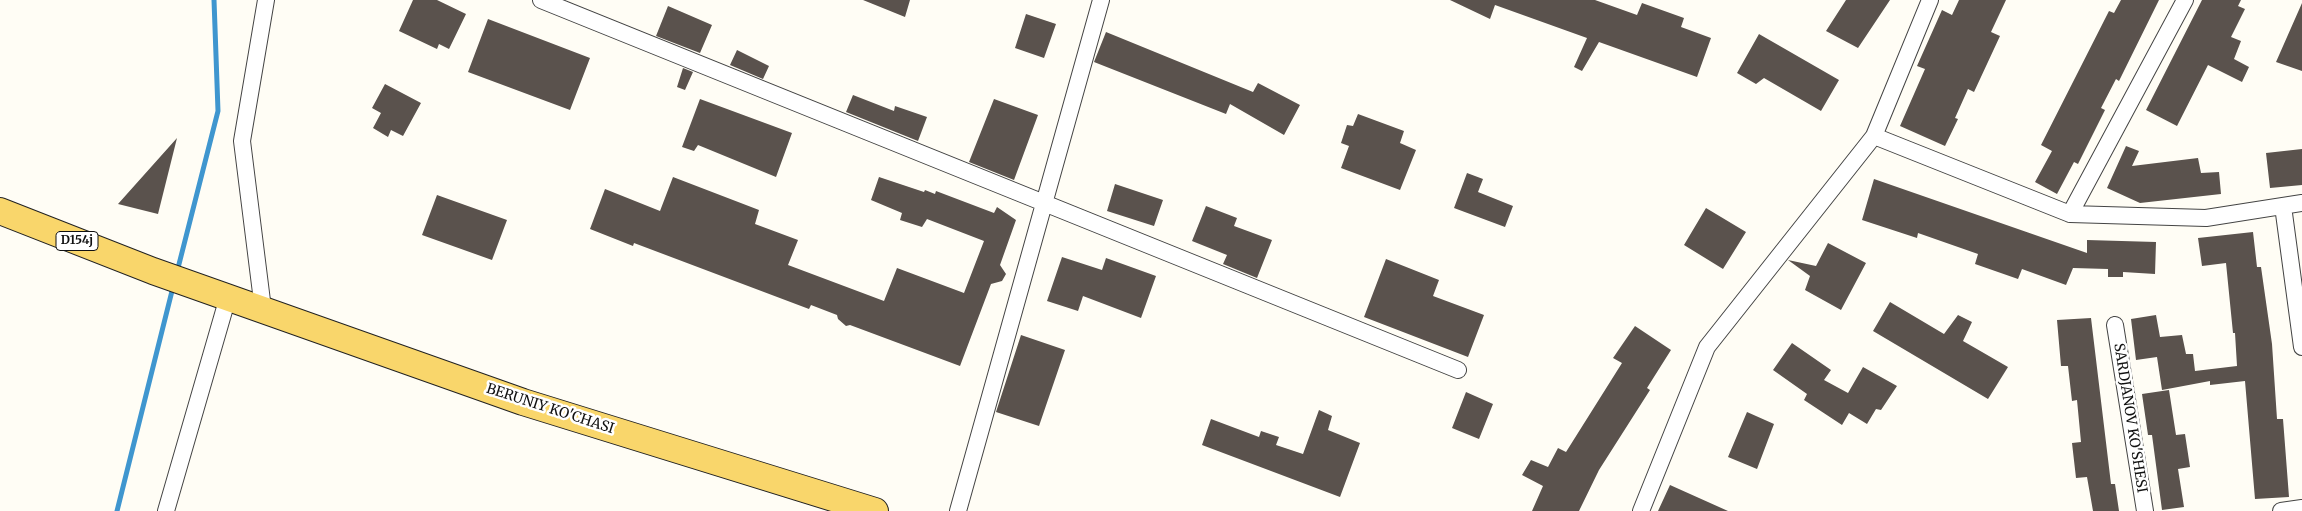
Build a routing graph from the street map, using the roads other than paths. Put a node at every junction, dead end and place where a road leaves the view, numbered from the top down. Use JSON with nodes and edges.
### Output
{"nodes":[{"id":1,"x":266,"y":0,"type":"edge"},
{"id":2,"x":541,"y":0,"type":"edge"},
{"id":3,"x":1101,"y":0,"type":"edge"},
{"id":4,"x":1930,"y":0,"type":"edge"},
{"id":5,"x":2185,"y":0,"type":"edge"},
{"id":6,"x":1874,"y":136,"type":"junction"},
{"id":7,"x":1045,"y":202,"type":"junction"},
{"id":8,"x":2302,"y":203,"type":"edge"},
{"id":9,"x":2283,"y":206,"type":"junction"},
{"id":10,"x":0,"y":211,"type":"edge"},
{"id":11,"x":2070,"y":214,"type":"junction"},
{"id":12,"x":228,"y":297,"type":"junction"},
{"id":13,"x":263,"y":309,"type":"junction"},
{"id":14,"x":2115,"y":325,"type":"dead end"},
{"id":15,"x":2302,"y":347,"type":"edge"},
{"id":16,"x":1458,"y":370,"type":"dead end"},
{"id":17,"x":2302,"y":508,"type":"edge"},
{"id":18,"x":166,"y":511,"type":"edge"},
{"id":19,"x":875,"y":511,"type":"edge"},
{"id":20,"x":958,"y":511,"type":"edge"},
{"id":21,"x":1641,"y":511,"type":"edge"},
{"id":22,"x":2145,"y":511,"type":"edge"},
{"id":23,"x":2280,"y":511,"type":"edge"}],
"edges":[{"from":1,"to":13,"type":"street"},
{"from":2,"to":7,"type":"street"},
{"from":3,"to":7,"type":"street"},
{"from":4,"to":6,"type":"street"},
{"from":5,"to":11,"type":"street"},
{"from":6,"to":11,"type":"street"},
{"from":6,"to":21,"type":"street"},
{"from":7,"to":16,"type":"street"},
{"from":7,"to":20,"type":"street"},
{"from":8,"to":9,"type":"street"},
{"from":9,"to":11,"type":"street"},
{"from":9,"to":15,"type":"street"},
{"from":10,"to":12,"type":"main road","number":"D154j"},
{"from":12,"to":13,"type":"main road","name":"BERUNIY KO'CHASI"},
{"from":12,"to":18,"type":"street"},
{"from":13,"to":19,"type":"main road","name":"BERUNIY KO'CHASI"},
{"from":14,"to":22,"type":"street","name":"SARDJANOV KO'SHESI"},
{"from":17,"to":23,"type":"street"}]}
